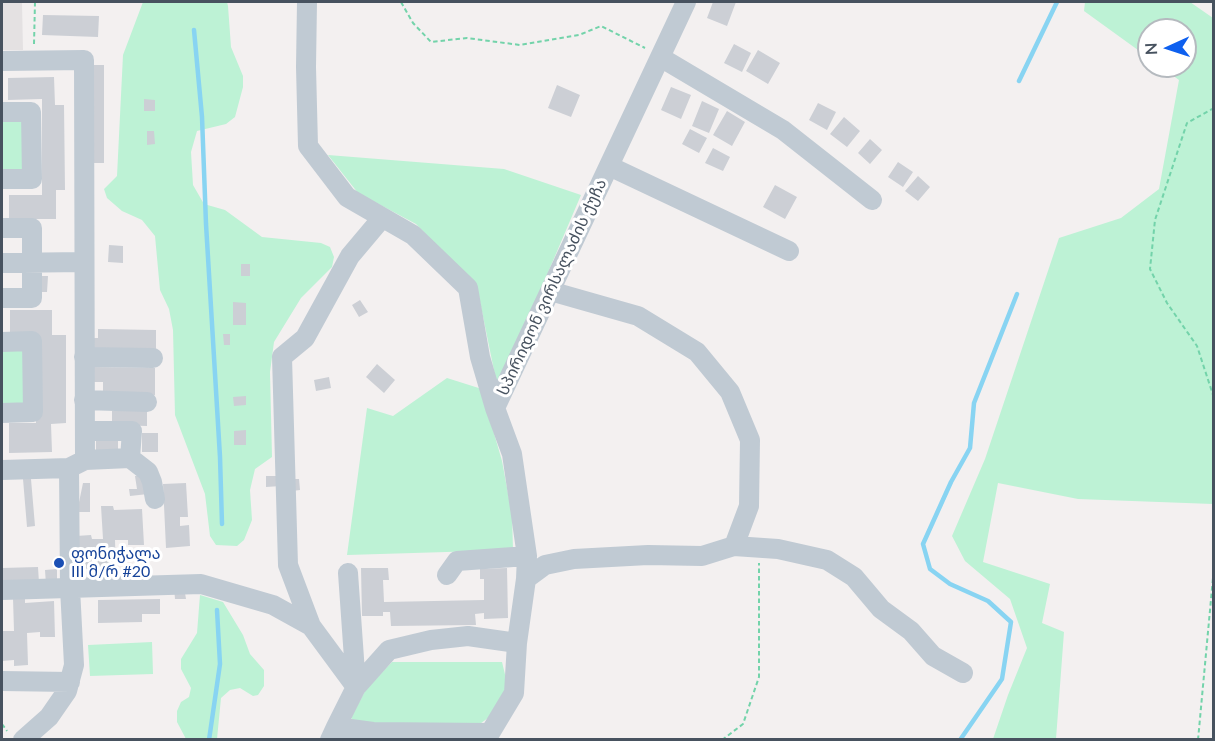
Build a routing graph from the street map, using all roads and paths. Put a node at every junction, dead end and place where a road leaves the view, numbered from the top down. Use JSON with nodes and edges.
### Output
{"nodes":[{"id":1,"x":35,"y":2,"type":"edge"},
{"id":2,"x":308,"y":2,"type":"edge"},
{"id":3,"x":401,"y":2,"type":"edge"},
{"id":4,"x":686,"y":2,"type":"edge"},
{"id":5,"x":660,"y":57,"type":"junction"},
{"id":6,"x":34,"y":59,"type":"junction"},
{"id":7,"x":2,"y":61,"type":"edge"},
{"id":8,"x":1214,"y":108,"type":"edge"},
{"id":9,"x":2,"y":112,"type":"edge"},
{"id":10,"x":609,"y":166,"type":"junction"},
{"id":11,"x":2,"y":179,"type":"edge"},
{"id":12,"x":872,"y":200,"type":"dead end"},
{"id":13,"x":382,"y":218,"type":"junction"},
{"id":14,"x":2,"y":228,"type":"edge"},
{"id":15,"x":789,"y":251,"type":"dead end"},
{"id":16,"x":84,"y":262,"type":"junction"},
{"id":17,"x":2,"y":263,"type":"edge"},
{"id":18,"x":32,"y":263,"type":"junction"},
{"id":19,"x":550,"y":291,"type":"junction"},
{"id":20,"x":2,"y":298,"type":"edge"},
{"id":21,"x":2,"y":342,"type":"edge"},
{"id":22,"x":84,"y":357,"type":"junction"},
{"id":23,"x":153,"y":358,"type":"dead end"},
{"id":24,"x":1214,"y":398,"type":"edge"},
{"id":25,"x":84,"y":400,"type":"junction"},
{"id":26,"x":147,"y":402,"type":"dead end"},
{"id":27,"x":495,"y":408,"type":"junction"},
{"id":28,"x":2,"y":413,"type":"edge"},
{"id":29,"x":85,"y":431,"type":"junction"},
{"id":30,"x":130,"y":459,"type":"junction"},
{"id":31,"x":77,"y":464,"type":"junction"},
{"id":32,"x":2,"y":470,"type":"edge"},
{"id":33,"x":154,"y":499,"type":"dead end"},
{"id":34,"x":734,"y":546,"type":"junction"},
{"id":35,"x":761,"y":548,"type":"junction"},
{"id":36,"x":527,"y":556,"type":"junction"},
{"id":37,"x":1214,"y":567,"type":"edge"},
{"id":38,"x":348,"y":573,"type":"dead end"},
{"id":39,"x":447,"y":575,"type":"dead end"},
{"id":40,"x":526,"y":579,"type":"junction"},
{"id":41,"x":70,"y":588,"type":"junction"},
{"id":42,"x":4,"y":594,"type":"edge"},
{"id":43,"x":311,"y":626,"type":"junction"},
{"id":44,"x":517,"y":643,"type":"junction"},
{"id":45,"x":963,"y":673,"type":"dead end"},
{"id":46,"x":2,"y":681,"type":"edge"},
{"id":47,"x":70,"y":682,"type":"junction"},
{"id":48,"x":356,"y":687,"type":"junction"},
{"id":49,"x":333,"y":733,"type":"edge"},
{"id":50,"x":23,"y":740,"type":"edge"},
{"id":51,"x":722,"y":740,"type":"edge"},
{"id":52,"x":1198,"y":740,"type":"edge"}],
"edges":[{"from":1,"to":6,"type":"path"},
{"from":2,"to":13,"type":"street"},
{"from":3,"to":5,"type":"path"},
{"from":4,"to":5,"type":"street","name":"სპირიდონ ვირსალაძის ქუჩა"},
{"from":5,"to":10,"type":"street","name":"სპირიდონ ვირსალაძის ქუჩა"},
{"from":5,"to":12,"type":"street"},
{"from":6,"to":7,"type":"street"},
{"from":6,"to":16,"type":"street"},
{"from":8,"to":24,"type":"path"},
{"from":9,"to":11,"type":"street"},
{"from":10,"to":15,"type":"street"},
{"from":10,"to":19,"type":"street","name":"სპირიდონ ვირსალაძის ქუჩა"},
{"from":13,"to":27,"type":"street"},
{"from":13,"to":43,"type":"street"},
{"from":14,"to":18,"type":"street"},
{"from":16,"to":18,"type":"street"},
{"from":16,"to":22,"type":"street"},
{"from":17,"to":18,"type":"street"},
{"from":18,"to":20,"type":"street"},
{"from":19,"to":27,"type":"street","name":"სპირიდონ ვირსალაძის ქუჩა"},
{"from":19,"to":34,"type":"street"},
{"from":21,"to":28,"type":"street"},
{"from":22,"to":23,"type":"street"},
{"from":22,"to":25,"type":"street"},
{"from":25,"to":26,"type":"street"},
{"from":25,"to":29,"type":"street"},
{"from":27,"to":36,"type":"street","name":"სპირიდონ ვირსალაძის ქუჩა"},
{"from":29,"to":30,"type":"street"},
{"from":29,"to":31,"type":"street"},
{"from":30,"to":31,"type":"street"},
{"from":30,"to":33,"type":"street"},
{"from":31,"to":32,"type":"street"},
{"from":31,"to":41,"type":"street"},
{"from":34,"to":35,"type":"street"},
{"from":34,"to":40,"type":"street"},
{"from":35,"to":45,"type":"street"},
{"from":35,"to":51,"type":"path"},
{"from":36,"to":39,"type":"street"},
{"from":36,"to":40,"type":"street","name":"სპირიდონ ვირსალაძის ქუჩა"},
{"from":37,"to":52,"type":"path"},
{"from":38,"to":48,"type":"street"},
{"from":40,"to":44,"type":"street","name":"სპირიდონ ვირსალაძის ქუჩა"},
{"from":41,"to":42,"type":"street"},
{"from":41,"to":43,"type":"street"},
{"from":41,"to":47,"type":"street"},
{"from":43,"to":48,"type":"street"},
{"from":44,"to":48,"type":"street"},
{"from":44,"to":49,"type":"street","name":"სპირიდონ ვირსალაძის ქუჩა"},
{"from":46,"to":47,"type":"street"},
{"from":47,"to":50,"type":"street"},
{"from":48,"to":49,"type":"street"}]}
